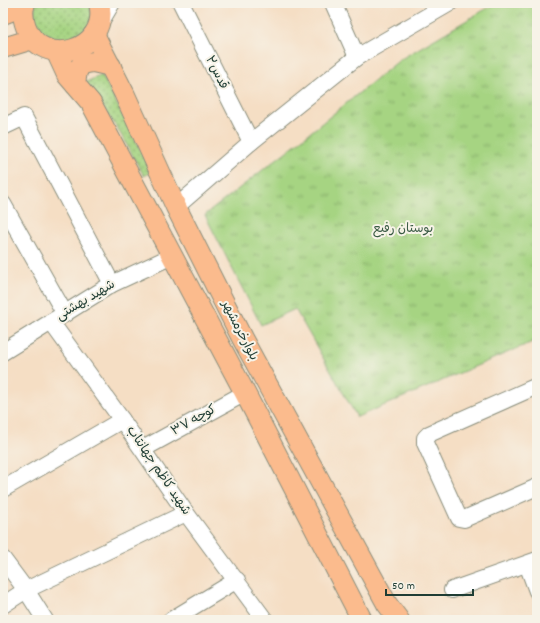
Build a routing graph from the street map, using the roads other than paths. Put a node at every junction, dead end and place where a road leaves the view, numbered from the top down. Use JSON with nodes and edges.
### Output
{"nodes":[{"id":1,"x":99,"y":3,"type":"edge"},
{"id":2,"x":112,"y":3,"type":"edge"},
{"id":3,"x":181,"y":3,"type":"edge"},
{"id":4,"x":333,"y":3,"type":"edge"},
{"id":5,"x":450,"y":3,"type":"edge"},
{"id":6,"x":24,"y":4,"type":"edge"},
{"id":7,"x":426,"y":10,"type":"edge"},
{"id":8,"x":3,"y":14,"type":"edge"},
{"id":9,"x":94,"y":34,"type":"junction"},
{"id":10,"x":33,"y":39,"type":"junction"},
{"id":11,"x":3,"y":48,"type":"edge"},
{"id":12,"x":56,"y":51,"type":"junction"},
{"id":13,"x":357,"y":57,"type":"junction"},
{"id":14,"x":110,"y":66,"type":"junction"},
{"id":15,"x":75,"y":84,"type":"junction"},
{"id":16,"x":3,"y":127,"type":"edge"},
{"id":17,"x":251,"y":142,"type":"junction"},
{"id":18,"x":3,"y":204,"type":"edge"},
{"id":19,"x":176,"y":207,"type":"junction"},
{"id":20,"x":172,"y":256,"type":"junction"},
{"id":21,"x":112,"y":284,"type":"junction"},
{"id":22,"x":65,"y":314,"type":"junction"},
{"id":23,"x":51,"y":322,"type":"junction"},
{"id":24,"x":3,"y":352,"type":"edge"},
{"id":25,"x":537,"y":386,"type":"edge"},
{"id":26,"x":245,"y":393,"type":"junction"},
{"id":27,"x":122,"y":420,"type":"junction"},
{"id":28,"x":143,"y":449,"type":"junction"},
{"id":29,"x":537,"y":487,"type":"edge"},
{"id":30,"x":3,"y":489,"type":"edge"},
{"id":31,"x":186,"y":513,"type":"junction"},
{"id":32,"x":3,"y":558,"type":"edge"},
{"id":33,"x":532,"y":562,"type":"edge"},
{"id":34,"x":237,"y":580,"type":"junction"},
{"id":35,"x":26,"y":590,"type":"junction"},
{"id":36,"x":452,"y":590,"type":"dead end"},
{"id":37,"x":537,"y":591,"type":"edge"},
{"id":38,"x":3,"y":605,"type":"edge"},
{"id":39,"x":357,"y":618,"type":"edge"},
{"id":40,"x":45,"y":620,"type":"edge"},
{"id":41,"x":171,"y":620,"type":"edge"},
{"id":42,"x":265,"y":620,"type":"edge"},
{"id":43,"x":398,"y":620,"type":"edge"}],
"edges":[{"from":1,"to":9,"type":"main road"},
{"from":2,"to":9,"type":"street"},
{"from":3,"to":17,"type":"street","name":"قدس۲"},
{"from":4,"to":13,"type":"street"},
{"from":5,"to":7,"type":"street"},
{"from":6,"to":8,"type":"main road"},
{"from":6,"to":10,"type":"main road"},
{"from":7,"to":13,"type":"street"},
{"from":9,"to":12,"type":"main road"},
{"from":9,"to":14,"type":"main road","name":"بلوارخرمشهر"},
{"from":10,"to":11,"type":"main road"},
{"from":10,"to":12,"type":"main road"},
{"from":12,"to":15,"type":"main road","name":"بلوارخرمشهر"},
{"from":13,"to":17,"type":"street"},
{"from":14,"to":15,"type":"main road"},
{"from":14,"to":19,"type":"main road","name":"بلوارخرمشهر"},
{"from":15,"to":20,"type":"main road","name":"بلوارخرمشهر"},
{"from":16,"to":21,"type":"street"},
{"from":17,"to":19,"type":"street"},
{"from":18,"to":22,"type":"street"},
{"from":19,"to":43,"type":"main road","name":"بلوارخرمشهر"},
{"from":20,"to":21,"type":"street","name":"شهید بهشتی"},
{"from":20,"to":26,"type":"main road","name":"بلوارخرمشهر"},
{"from":21,"to":22,"type":"street","name":"شهید بهشتی"},
{"from":22,"to":23,"type":"street","name":"شهید بهشتی"},
{"from":23,"to":24,"type":"street","name":"شهید بهشتی"},
{"from":23,"to":27,"type":"street","name":"شهید کاظم جهانتاب"},
{"from":25,"to":29,"type":"street"},
{"from":26,"to":28,"type":"street","name":"کوچه ۳۷"},
{"from":26,"to":39,"type":"main road","name":"بلوارخرمشهر"},
{"from":27,"to":28,"type":"street","name":"شهید کاظم جهانتاب"},
{"from":27,"to":30,"type":"street"},
{"from":28,"to":31,"type":"street","name":"شهید کاظم جهانتاب"},
{"from":31,"to":34,"type":"street","name":"شهید کاظم جهانتاب"},
{"from":31,"to":35,"type":"street"},
{"from":32,"to":35,"type":"street"},
{"from":33,"to":36,"type":"street"},
{"from":33,"to":37,"type":"street"},
{"from":34,"to":41,"type":"street"},
{"from":34,"to":42,"type":"street","name":"شهید کاظم جهانتاب"},
{"from":35,"to":38,"type":"street"},
{"from":35,"to":40,"type":"street"}]}
